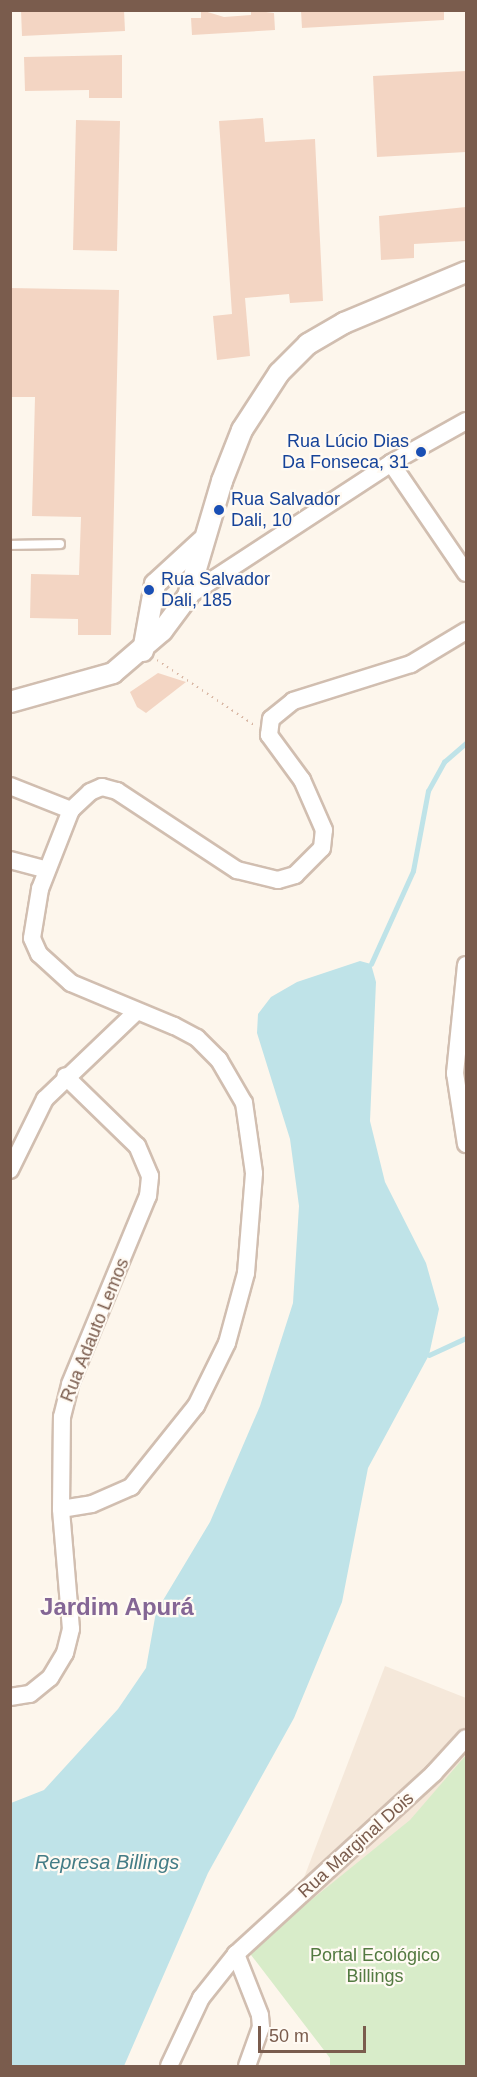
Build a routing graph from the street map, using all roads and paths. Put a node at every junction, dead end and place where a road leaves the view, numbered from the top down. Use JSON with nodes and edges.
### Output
{"nodes":[{"id":1,"x":466,"y":272,"type":"edge"},
{"id":2,"x":466,"y":421,"type":"edge"},
{"id":3,"x":391,"y":463,"type":"junction"},
{"id":4,"x":202,"y":541,"type":"junction"},
{"id":5,"x":60,"y":544,"type":"dead end"},
{"id":6,"x":10,"y":545,"type":"edge"},
{"id":7,"x":168,"y":569,"type":"junction"},
{"id":8,"x":466,"y":573,"type":"edge"},
{"id":9,"x":190,"y":590,"type":"junction"},
{"id":10,"x":149,"y":602,"type":"junction"},
{"id":11,"x":175,"y":615,"type":"junction"},
{"id":12,"x":466,"y":631,"type":"edge"},
{"id":13,"x":143,"y":651,"type":"junction"},
{"id":14,"x":10,"y":702,"type":"edge"},
{"id":15,"x":269,"y":735,"type":"junction"},
{"id":16,"x":10,"y":786,"type":"edge"},
{"id":17,"x":71,"y":810,"type":"junction"},
{"id":18,"x":10,"y":860,"type":"edge"},
{"id":19,"x":47,"y":870,"type":"junction"},
{"id":20,"x":466,"y":965,"type":"edge"},
{"id":21,"x":137,"y":1011,"type":"junction"},
{"id":22,"x":65,"y":1076,"type":"junction"},
{"id":23,"x":466,"y":1144,"type":"edge"},
{"id":24,"x":10,"y":1170,"type":"edge"},
{"id":25,"x":61,"y":1509,"type":"junction"},
{"id":26,"x":10,"y":1697,"type":"edge"},
{"id":27,"x":466,"y":1738,"type":"edge"},
{"id":28,"x":239,"y":1951,"type":"junction"},
{"id":29,"x":169,"y":2067,"type":"edge"},
{"id":30,"x":247,"y":2067,"type":"edge"}],
"edges":[{"from":1,"to":4,"type":"street"},
{"from":2,"to":3,"type":"street"},
{"from":3,"to":8,"type":"street"},
{"from":3,"to":9,"type":"street"},
{"from":4,"to":7,"type":"street"},
{"from":4,"to":9,"type":"street"},
{"from":5,"to":6,"type":"lane"},
{"from":7,"to":9,"type":"street"},
{"from":7,"to":10,"type":"street"},
{"from":9,"to":11,"type":"street"},
{"from":10,"to":11,"type":"street"},
{"from":10,"to":13,"type":"street"},
{"from":11,"to":13,"type":"street"},
{"from":12,"to":15,"type":"street"},
{"from":13,"to":14,"type":"street"},
{"from":13,"to":15,"type":"path"},
{"from":15,"to":17,"type":"street"},
{"from":16,"to":17,"type":"street"},
{"from":17,"to":19,"type":"street"},
{"from":18,"to":19,"type":"street"},
{"from":19,"to":21,"type":"street"},
{"from":20,"to":23,"type":"street"},
{"from":21,"to":22,"type":"street"},
{"from":21,"to":25,"type":"street"},
{"from":22,"to":24,"type":"street"},
{"from":22,"to":25,"type":"street","name":"Rua Adauto Lemos"},
{"from":25,"to":26,"type":"street","name":"Rua Adauto Lemos"},
{"from":27,"to":28,"type":"street","name":"Rua Marginal Dois"},
{"from":28,"to":29,"type":"street","name":"Rua Marginal Dois"},
{"from":28,"to":30,"type":"street"}]}
